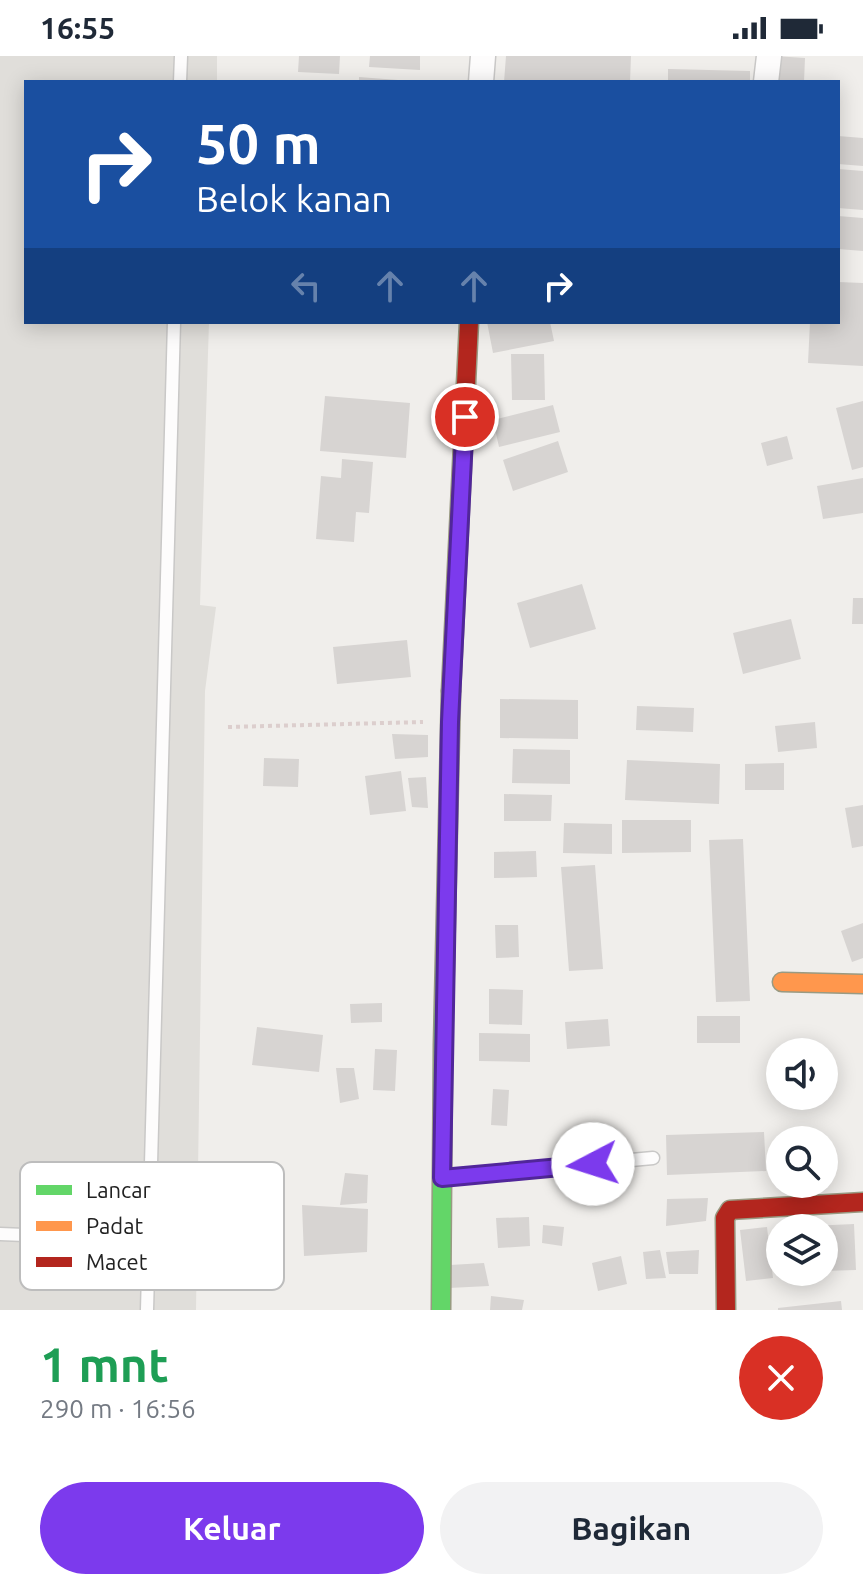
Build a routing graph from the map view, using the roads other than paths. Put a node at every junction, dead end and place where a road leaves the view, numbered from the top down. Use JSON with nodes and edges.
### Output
{"nodes":[{"id":1,"x":181,"y":56,"type":"edge"},
{"id":2,"x":483,"y":56,"type":"edge"},
{"id":3,"x":769,"y":56,"type":"edge"},
{"id":4,"x":180,"y":80,"type":"edge"},
{"id":5,"x":481,"y":80,"type":"edge"},
{"id":6,"x":766,"y":80,"type":"edge"},
{"id":7,"x":174,"y":324,"type":"edge"},
{"id":8,"x":469,"y":324,"type":"edge"},
{"id":9,"x":782,"y":982,"type":"dead end"},
{"id":10,"x":863,"y":984,"type":"edge"},
{"id":11,"x":653,"y":1158,"type":"dead end"},
{"id":12,"x":151,"y":1162,"type":"edge"},
{"id":13,"x":442,"y":1178,"type":"junction"},
{"id":14,"x":863,"y":1202,"type":"edge"},
{"id":15,"x":0,"y":1234,"type":"edge"},
{"id":16,"x":20,"y":1235,"type":"edge"},
{"id":17,"x":148,"y":1290,"type":"edge"},
{"id":18,"x":147,"y":1310,"type":"edge"},
{"id":19,"x":441,"y":1310,"type":"edge"},
{"id":20,"x":726,"y":1310,"type":"edge"}],
"edges":[{"from":1,"to":4,"type":"lane"},
{"from":2,"to":5,"type":"street"},
{"from":3,"to":6,"type":"street"},
{"from":7,"to":12,"type":"lane"},
{"from":8,"to":13,"type":"street"},
{"from":9,"to":10,"type":"street"},
{"from":11,"to":13,"type":"lane"},
{"from":13,"to":19,"type":"street"},
{"from":14,"to":20,"type":"street"},
{"from":15,"to":16,"type":"lane"},
{"from":17,"to":18,"type":"lane"}]}
